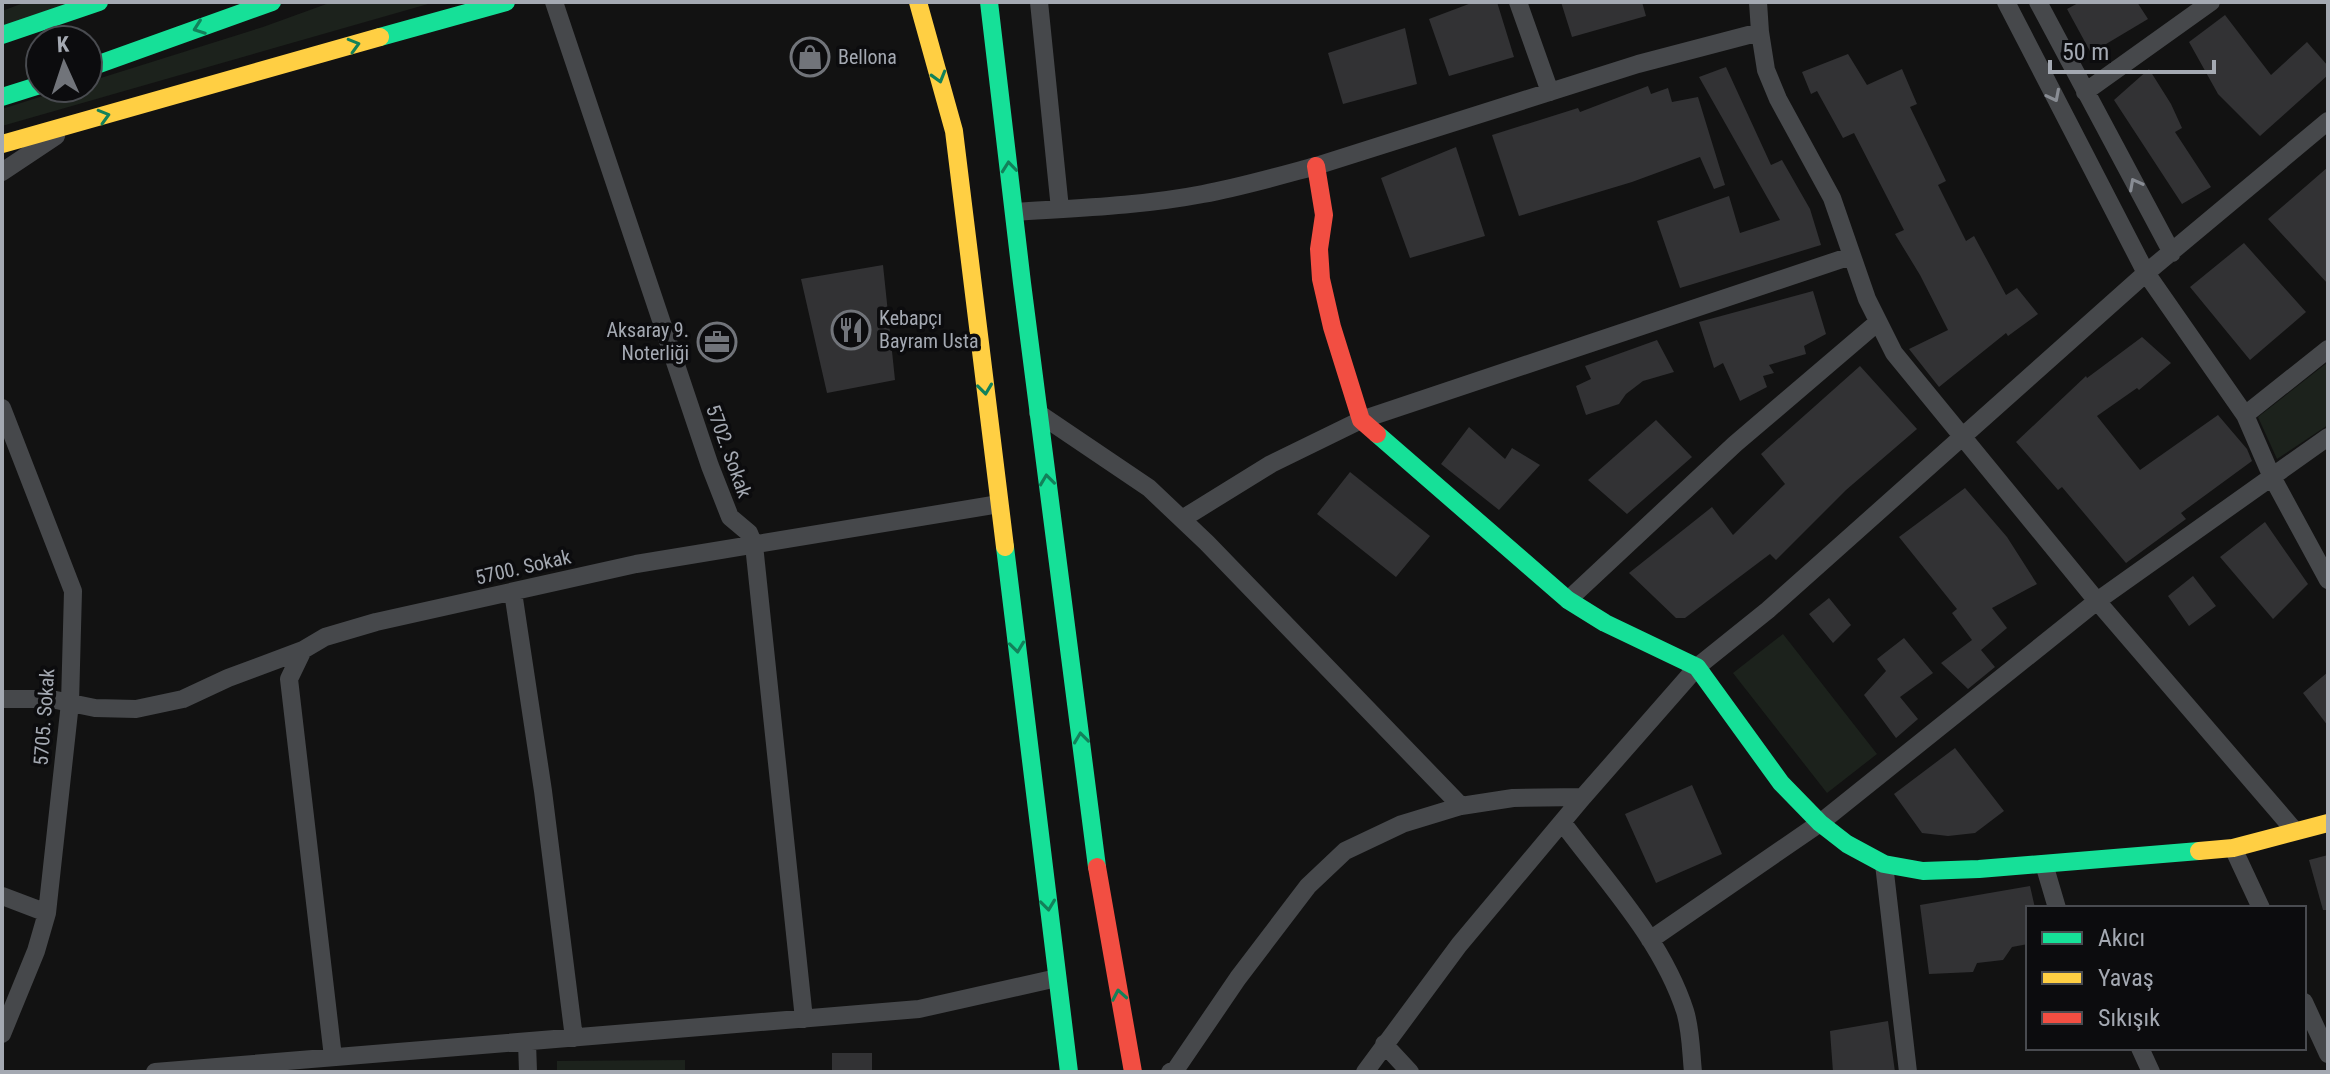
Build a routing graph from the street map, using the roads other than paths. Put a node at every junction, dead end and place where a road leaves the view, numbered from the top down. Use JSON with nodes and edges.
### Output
{"nodes":[{"id":1,"x":99,"y":2,"type":"edge"},
{"id":2,"x":272,"y":2,"type":"edge"},
{"id":3,"x":506,"y":2,"type":"edge"},
{"id":4,"x":554,"y":2,"type":"edge"},
{"id":5,"x":918,"y":2,"type":"edge"},
{"id":6,"x":989,"y":2,"type":"edge"},
{"id":7,"x":1039,"y":2,"type":"edge"},
{"id":8,"x":1518,"y":2,"type":"edge"},
{"id":9,"x":1758,"y":2,"type":"edge"},
{"id":10,"x":2006,"y":2,"type":"edge"},
{"id":11,"x":2038,"y":2,"type":"edge"},
{"id":12,"x":2211,"y":2,"type":"edge"},
{"id":13,"x":1760,"y":32,"type":"junction"},
{"id":14,"x":2,"y":35,"type":"edge"},
{"id":15,"x":104,"y":62,"type":"edge"},
{"id":16,"x":24,"y":90,"type":"edge"},
{"id":17,"x":1550,"y":92,"type":"junction"},
{"id":18,"x":2085,"y":92,"type":"junction"},
{"id":19,"x":2,"y":97,"type":"edge"},
{"id":20,"x":2328,"y":121,"type":"edge"},
{"id":21,"x":75,"y":124,"type":"junction"},
{"id":22,"x":2,"y":144,"type":"edge"},
{"id":23,"x":1316,"y":166,"type":"junction"},
{"id":24,"x":2,"y":172,"type":"edge"},
{"id":25,"x":1060,"y":209,"type":"junction"},
{"id":26,"x":1014,"y":212,"type":"junction"},
{"id":27,"x":2172,"y":253,"type":"junction"},
{"id":28,"x":1851,"y":256,"type":"junction"},
{"id":29,"x":2146,"y":273,"type":"junction"},
{"id":30,"x":1878,"y":322,"type":"junction"},
{"id":31,"x":2328,"y":349,"type":"edge"},
{"id":32,"x":1038,"y":413,"type":"junction"},
{"id":33,"x":2245,"y":415,"type":"junction"},
{"id":34,"x":4,"y":418,"type":"edge"},
{"id":35,"x":1361,"y":420,"type":"junction"},
{"id":36,"x":2328,"y":437,"type":"edge"},
{"id":37,"x":1961,"y":438,"type":"junction"},
{"id":38,"x":2271,"y":475,"type":"junction"},
{"id":39,"x":999,"y":504,"type":"junction"},
{"id":40,"x":1182,"y":519,"type":"junction"},
{"id":41,"x":754,"y":545,"type":"junction"},
{"id":42,"x":2328,"y":580,"type":"edge"},
{"id":43,"x":513,"y":592,"type":"junction"},
{"id":44,"x":1568,"y":600,"type":"junction"},
{"id":45,"x":2097,"y":601,"type":"junction"},
{"id":46,"x":303,"y":650,"type":"junction"},
{"id":47,"x":1697,"y":667,"type":"junction"},
{"id":48,"x":2,"y":699,"type":"edge"},
{"id":49,"x":70,"y":703,"type":"junction"},
{"id":50,"x":1583,"y":797,"type":"junction"},
{"id":51,"x":1461,"y":806,"type":"junction"},
{"id":52,"x":1562,"y":822,"type":"junction"},
{"id":53,"x":1820,"y":823,"type":"junction"},
{"id":54,"x":2328,"y":823,"type":"edge"},
{"id":55,"x":2295,"y":831,"type":"junction"},
{"id":56,"x":2233,"y":848,"type":"junction"},
{"id":57,"x":1884,"y":864,"type":"junction"},
{"id":58,"x":2044,"y":864,"type":"junction"},
{"id":59,"x":2,"y":896,"type":"edge"},
{"id":60,"x":2056,"y":906,"type":"edge"},
{"id":61,"x":2260,"y":906,"type":"edge"},
{"id":62,"x":47,"y":913,"type":"junction"},
{"id":63,"x":1650,"y":940,"type":"junction"},
{"id":64,"x":1057,"y":978,"type":"junction"},
{"id":65,"x":2306,"y":1006,"type":"edge"},
{"id":66,"x":804,"y":1019,"type":"junction"},
{"id":67,"x":2,"y":1034,"type":"edge"},
{"id":68,"x":574,"y":1038,"type":"junction"},
{"id":69,"x":527,"y":1042,"type":"junction"},
{"id":70,"x":1384,"y":1044,"type":"junction"},
{"id":71,"x":2326,"y":1045,"type":"edge"},
{"id":72,"x":2141,"y":1050,"type":"edge"},
{"id":73,"x":333,"y":1057,"type":"junction"},
{"id":74,"x":155,"y":1072,"type":"edge"},
{"id":75,"x":528,"y":1072,"type":"edge"},
{"id":76,"x":1069,"y":1072,"type":"edge"},
{"id":77,"x":1133,"y":1072,"type":"edge"},
{"id":78,"x":1170,"y":1072,"type":"edge"},
{"id":79,"x":1365,"y":1072,"type":"edge"},
{"id":80,"x":1410,"y":1072,"type":"edge"},
{"id":81,"x":1693,"y":1072,"type":"edge"},
{"id":82,"x":1908,"y":1072,"type":"edge"},
{"id":83,"x":2151,"y":1072,"type":"edge"}],
"edges":[{"from":1,"to":14,"type":"main road"},
{"from":2,"to":15,"type":"main road","one_way":true},
{"from":21,"to":3,"type":"main road","one_way":true},
{"from":4,"to":41,"type":"street","name":"5702. Sokak"},
{"from":5,"to":39,"type":"main road","one_way":true},
{"from":26,"to":6,"type":"main road","one_way":true},
{"from":7,"to":25,"type":"street"},
{"from":8,"to":17,"type":"street"},
{"from":9,"to":13,"type":"street"},
{"from":10,"to":29,"type":"street","one_way":true},
{"from":11,"to":18,"type":"street"},
{"from":12,"to":18,"type":"street"},
{"from":13,"to":17,"type":"street"},
{"from":13,"to":28,"type":"street"},
{"from":16,"to":19,"type":"main road"},
{"from":17,"to":23,"type":"street"},
{"from":27,"to":18,"type":"street","one_way":true},
{"from":20,"to":27,"type":"street"},
{"from":21,"to":22,"type":"main road"},
{"from":21,"to":24,"type":"street"},
{"from":23,"to":25,"type":"street"},
{"from":23,"to":35,"type":"main road"},
{"from":25,"to":26,"type":"street"},
{"from":26,"to":32,"type":"main road"},
{"from":27,"to":29,"type":"street"},
{"from":28,"to":30,"type":"street"},
{"from":28,"to":35,"type":"street"},
{"from":29,"to":33,"type":"street"},
{"from":29,"to":37,"type":"street"},
{"from":30,"to":37,"type":"street"},
{"from":30,"to":44,"type":"street"},
{"from":31,"to":33,"type":"street"},
{"from":32,"to":40,"type":"street"},
{"from":77,"to":32,"type":"main road","one_way":true},
{"from":33,"to":38,"type":"street"},
{"from":34,"to":49,"type":"street","name":"5705. Sokak"},
{"from":35,"to":40,"type":"street"},
{"from":35,"to":44,"type":"main road"},
{"from":36,"to":38,"type":"street"},
{"from":37,"to":45,"type":"street"},
{"from":37,"to":47,"type":"street"},
{"from":38,"to":42,"type":"street"},
{"from":38,"to":45,"type":"street"},
{"from":39,"to":41,"type":"street","name":"5700. Sokak"},
{"from":39,"to":64,"type":"main road","one_way":true},
{"from":40,"to":51,"type":"street"},
{"from":41,"to":43,"type":"street","name":"5700. Sokak"},
{"from":41,"to":66,"type":"street"},
{"from":43,"to":46,"type":"street","name":"5700. Sokak"},
{"from":43,"to":68,"type":"street"},
{"from":44,"to":47,"type":"main road"},
{"from":45,"to":53,"type":"street"},
{"from":45,"to":55,"type":"street"},
{"from":46,"to":49,"type":"street","name":"5700. Sokak"},
{"from":46,"to":73,"type":"street"},
{"from":47,"to":50,"type":"street"},
{"from":47,"to":53,"type":"main road"},
{"from":48,"to":49,"type":"street","name":"5700. Sokak"},
{"from":49,"to":62,"type":"street","name":"5705. Sokak"},
{"from":50,"to":51,"type":"street"},
{"from":50,"to":52,"type":"street"},
{"from":51,"to":78,"type":"street"},
{"from":52,"to":63,"type":"street"},
{"from":52,"to":70,"type":"street"},
{"from":53,"to":57,"type":"main road"},
{"from":53,"to":63,"type":"street"},
{"from":54,"to":55,"type":"main road"},
{"from":55,"to":56,"type":"main road"},
{"from":56,"to":58,"type":"main road"},
{"from":56,"to":61,"type":"street"},
{"from":57,"to":58,"type":"main road"},
{"from":57,"to":82,"type":"street"},
{"from":58,"to":60,"type":"street"},
{"from":59,"to":62,"type":"street"},
{"from":62,"to":67,"type":"street","name":"5705. Sokak"},
{"from":63,"to":81,"type":"street"},
{"from":64,"to":66,"type":"street"},
{"from":64,"to":76,"type":"main road"},
{"from":65,"to":71,"type":"street"},
{"from":66,"to":68,"type":"street"},
{"from":68,"to":69,"type":"street"},
{"from":69,"to":73,"type":"street"},
{"from":69,"to":75,"type":"street"},
{"from":70,"to":79,"type":"street"},
{"from":70,"to":80,"type":"street"},
{"from":72,"to":83,"type":"street"},
{"from":73,"to":74,"type":"street"}]}
